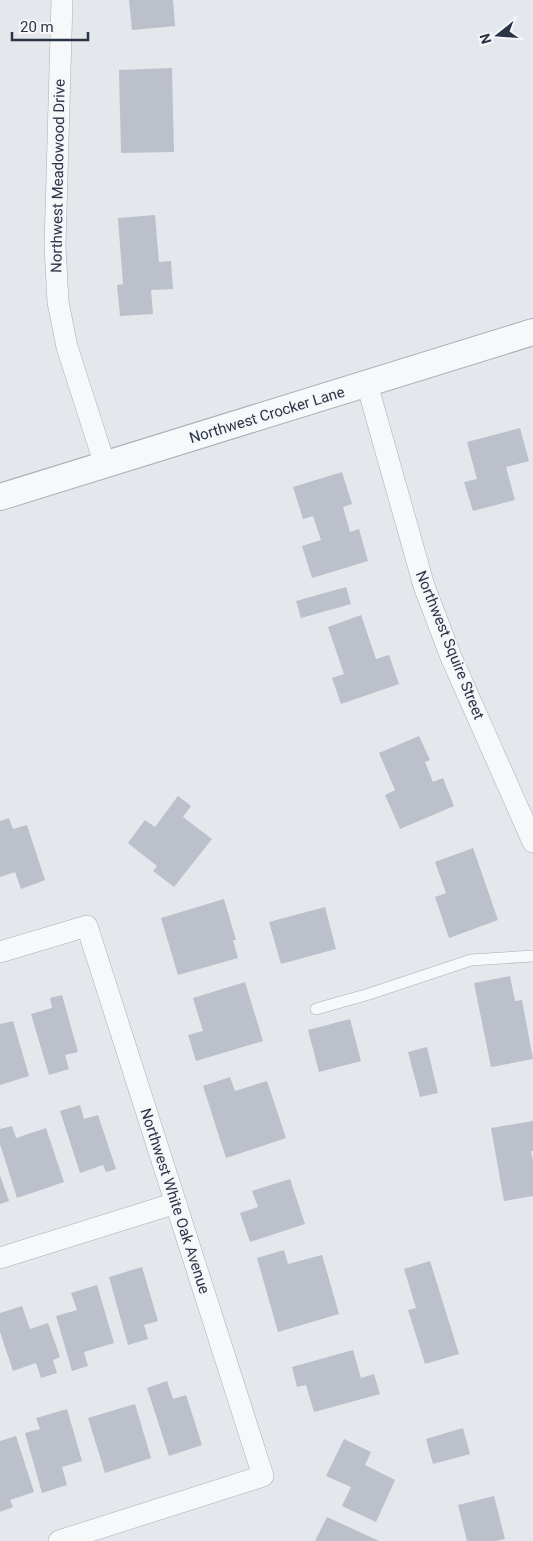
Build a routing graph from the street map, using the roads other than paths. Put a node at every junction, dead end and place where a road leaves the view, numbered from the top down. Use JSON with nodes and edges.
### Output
{"nodes":[{"id":1,"x":62,"y":0,"type":"edge"},
{"id":2,"x":533,"y":332,"type":"edge"},
{"id":3,"x":368,"y":384,"type":"junction"},
{"id":4,"x":105,"y":464,"type":"junction"},
{"id":5,"x":0,"y":497,"type":"edge"},
{"id":6,"x":533,"y":842,"type":"edge"},
{"id":7,"x":0,"y":952,"type":"edge"},
{"id":8,"x":533,"y":956,"type":"edge"},
{"id":9,"x":316,"y":1009,"type":"dead end"},
{"id":10,"x":176,"y":1203,"type":"junction"},
{"id":11,"x":0,"y":1258,"type":"edge"},
{"id":12,"x":59,"y":1541,"type":"edge"}],
"edges":[{"from":1,"to":4,"type":"street","name":"Northwest Meadowood Drive"},
{"from":2,"to":3,"type":"street","name":"Northwest Crocker Lane"},
{"from":3,"to":4,"type":"street","name":"Northwest Crocker Lane"},
{"from":3,"to":6,"type":"street","name":"Northwest Squire Street"},
{"from":4,"to":5,"type":"street","name":"Northwest Crocker Lane"},
{"from":7,"to":10,"type":"street","name":"Northwest White Oak Avenue"},
{"from":8,"to":9,"type":"lane"},
{"from":10,"to":11,"type":"street"},
{"from":10,"to":12,"type":"street","name":"Northwest White Oak Avenue"}]}
